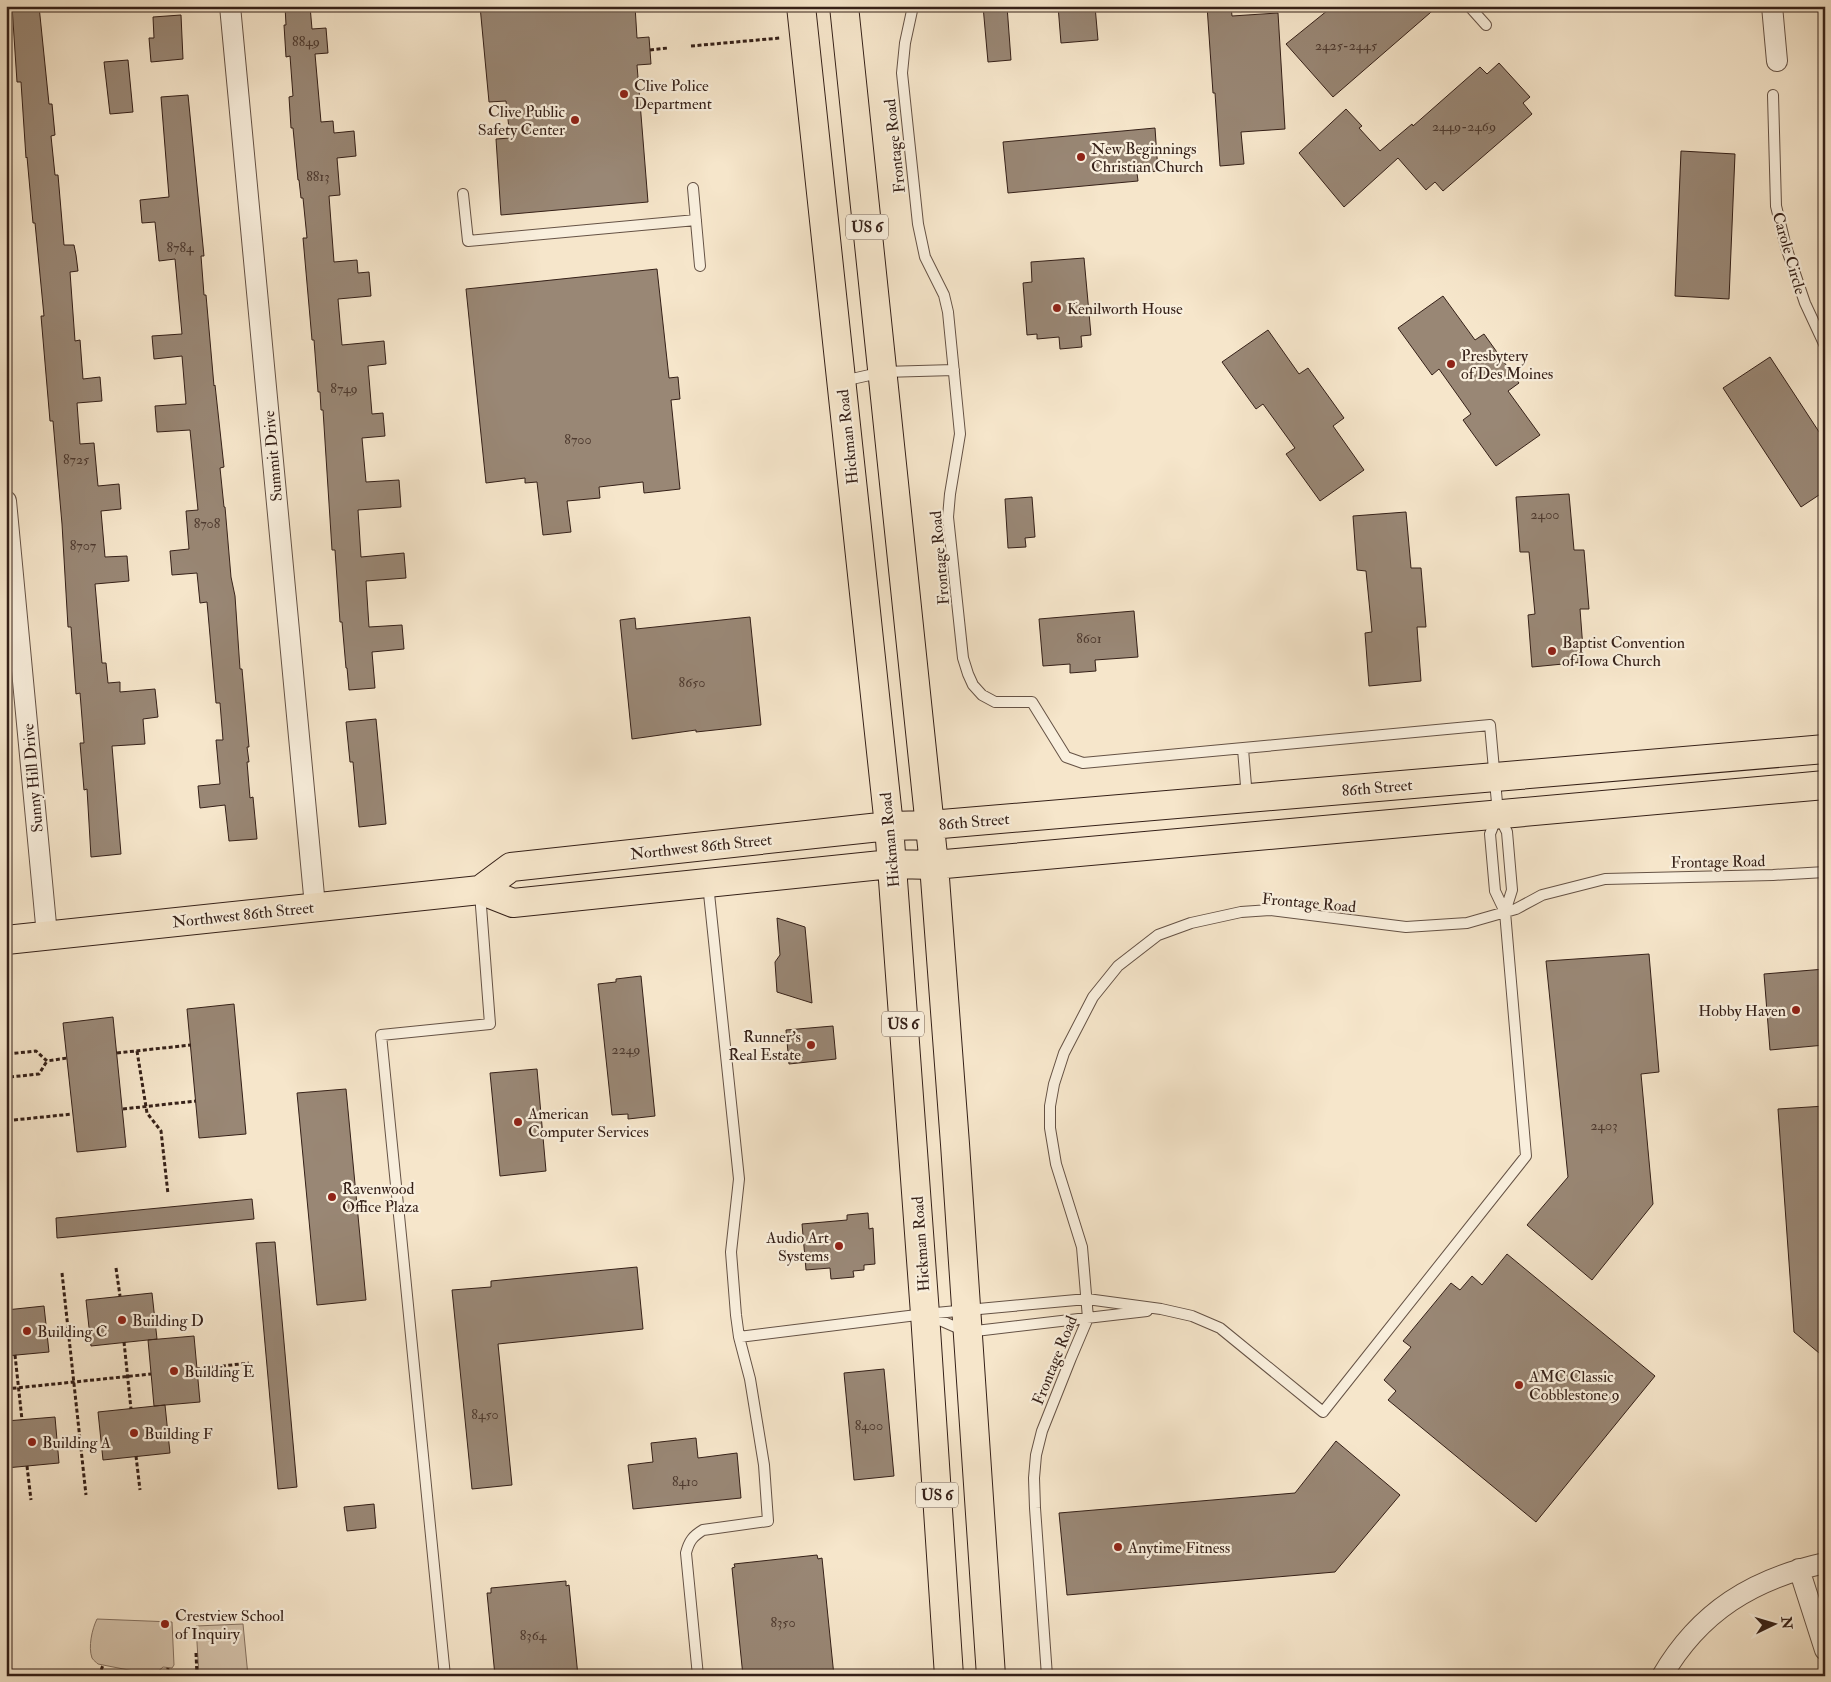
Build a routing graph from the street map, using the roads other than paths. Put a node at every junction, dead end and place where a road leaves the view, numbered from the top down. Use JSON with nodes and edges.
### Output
{"nodes":[{"id":1,"x":230,"y":6,"type":"edge"},
{"id":2,"x":801,"y":6,"type":"edge"},
{"id":3,"x":844,"y":6,"type":"edge"},
{"id":4,"x":913,"y":6,"type":"edge"},
{"id":5,"x":1469,"y":6,"type":"edge"},
{"id":6,"x":1772,"y":6,"type":"edge"},
{"id":7,"x":1486,"y":25,"type":"dead end"},
{"id":8,"x":1777,"y":61,"type":"dead end"},
{"id":9,"x":1773,"y":95,"type":"dead end"},
{"id":10,"x":693,"y":188,"type":"dead end"},
{"id":11,"x":463,"y":194,"type":"dead end"},
{"id":12,"x":696,"y":220,"type":"junction"},
{"id":13,"x":700,"y":266,"type":"dead end"},
{"id":14,"x":1825,"y":346,"type":"edge"},
{"id":15,"x":954,"y":370,"type":"junction"},
{"id":16,"x":883,"y":372,"type":"junction"},
{"id":17,"x":842,"y":381,"type":"junction"},
{"id":18,"x":6,"y":501,"type":"edge"},
{"id":19,"x":1244,"y":749,"type":"junction"},
{"id":20,"x":1825,"y":749,"type":"edge"},
{"id":21,"x":1495,"y":777,"type":"junction"},
{"id":22,"x":1825,"y":785,"type":"edge"},
{"id":23,"x":1247,"y":798,"type":"junction"},
{"id":24,"x":1498,"y":814,"type":"junction"},
{"id":25,"x":930,"y":825,"type":"junction"},
{"id":26,"x":889,"y":826,"type":"junction"},
{"id":27,"x":892,"y":864,"type":"junction"},
{"id":28,"x":934,"y":865,"type":"junction"},
{"id":29,"x":1825,"y":872,"type":"edge"},
{"id":30,"x":708,"y":883,"type":"junction"},
{"id":31,"x":480,"y":890,"type":"junction"},
{"id":32,"x":315,"y":906,"type":"junction"},
{"id":33,"x":1505,"y":912,"type":"junction"},
{"id":34,"x":47,"y":935,"type":"junction"},
{"id":35,"x":6,"y":940,"type":"edge"},
{"id":36,"x":1087,"y":1299,"type":"junction"},
{"id":37,"x":1161,"y":1309,"type":"junction"},
{"id":38,"x":925,"y":1314,"type":"junction"},
{"id":39,"x":1088,"y":1318,"type":"junction"},
{"id":40,"x":966,"y":1321,"type":"junction"},
{"id":41,"x":738,"y":1337,"type":"junction"},
{"id":42,"x":1825,"y":1563,"type":"edge"},
{"id":43,"x":1798,"y":1569,"type":"junction"},
{"id":44,"x":1825,"y":1650,"type":"edge"},
{"id":45,"x":445,"y":1676,"type":"edge"},
{"id":46,"x":698,"y":1676,"type":"edge"},
{"id":47,"x":949,"y":1676,"type":"edge"},
{"id":48,"x":991,"y":1676,"type":"edge"},
{"id":49,"x":1047,"y":1676,"type":"edge"},
{"id":50,"x":1662,"y":1676,"type":"edge"}],
"edges":[{"from":1,"to":32,"type":"street","name":"Summit Drive"},
{"from":2,"to":17,"type":"main road","name":"Hickman Road","number":"US 6"},
{"from":3,"to":16,"type":"main road","number":"US 6"},
{"from":4,"to":15,"type":"lane","name":"Frontage Road"},
{"from":5,"to":7,"type":"lane"},
{"from":6,"to":8,"type":"street"},
{"from":9,"to":14,"type":"lane","name":"Carole Circle"},
{"from":10,"to":12,"type":"lane"},
{"from":11,"to":12,"type":"lane"},
{"from":12,"to":13,"type":"lane"},
{"from":15,"to":16,"type":"lane"},
{"from":15,"to":19,"type":"lane","name":"Frontage Road"},
{"from":16,"to":17,"type":"lane"},
{"from":16,"to":25,"type":"main road","number":"US 6"},
{"from":17,"to":26,"type":"main road","name":"Hickman Road","number":"US 6"},
{"from":18,"to":34,"type":"street","name":"Sunny Hill Drive"},
{"from":19,"to":21,"type":"lane","name":"Frontage Road"},
{"from":19,"to":23,"type":"lane"},
{"from":20,"to":21,"type":"main road","name":"86th Street"},
{"from":21,"to":23,"type":"main road","name":"86th Street"},
{"from":21,"to":24,"type":"lane","name":"Frontage Road"},
{"from":22,"to":24,"type":"main road"},
{"from":23,"to":25,"type":"main road","name":"86th Street"},
{"from":24,"to":28,"type":"main road"},
{"from":24,"to":33,"type":"lane"},
{"from":24,"to":33,"type":"lane"},
{"from":25,"to":26,"type":"main road","name":"Northwest 86th Street"},
{"from":25,"to":28,"type":"main road","number":"US 6"},
{"from":26,"to":27,"type":"main road","name":"Hickman Road","number":"US 6"},
{"from":26,"to":31,"type":"main road","name":"Northwest 86th Street"},
{"from":27,"to":28,"type":"main road","name":"Northwest 86th Street"},
{"from":27,"to":30,"type":"main road","name":"Northwest 86th Street"},
{"from":27,"to":38,"type":"main road","name":"Hickman Road","number":"US 6"},
{"from":28,"to":40,"type":"main road","number":"US 6"},
{"from":29,"to":33,"type":"lane","name":"Frontage Road"},
{"from":30,"to":31,"type":"main road","name":"Northwest 86th Street"},
{"from":30,"to":41,"type":"lane"},
{"from":31,"to":32,"type":"main road","name":"Northwest 86th Street"},
{"from":31,"to":45,"type":"lane"},
{"from":32,"to":34,"type":"main road","name":"Northwest 86th Street"},
{"from":33,"to":36,"type":"lane","name":"Frontage Road"},
{"from":33,"to":37,"type":"lane"},
{"from":34,"to":35,"type":"main road","name":"Northwest 86th Street"},
{"from":36,"to":37,"type":"lane"},
{"from":36,"to":39,"type":"lane","name":"Frontage Road"},
{"from":36,"to":40,"type":"lane"},
{"from":37,"to":39,"type":"lane"},
{"from":38,"to":40,"type":"lane"},
{"from":38,"to":40,"type":"lane"},
{"from":38,"to":41,"type":"lane"},
{"from":38,"to":47,"type":"main road","name":"Hickman Road","number":"US 6"},
{"from":39,"to":40,"type":"lane"},
{"from":39,"to":49,"type":"lane","name":"Frontage Road"},
{"from":40,"to":48,"type":"main road","number":"US 6"},
{"from":41,"to":46,"type":"lane"},
{"from":42,"to":43,"type":"street"},
{"from":43,"to":44,"type":"street"},
{"from":43,"to":50,"type":"street"}]}
